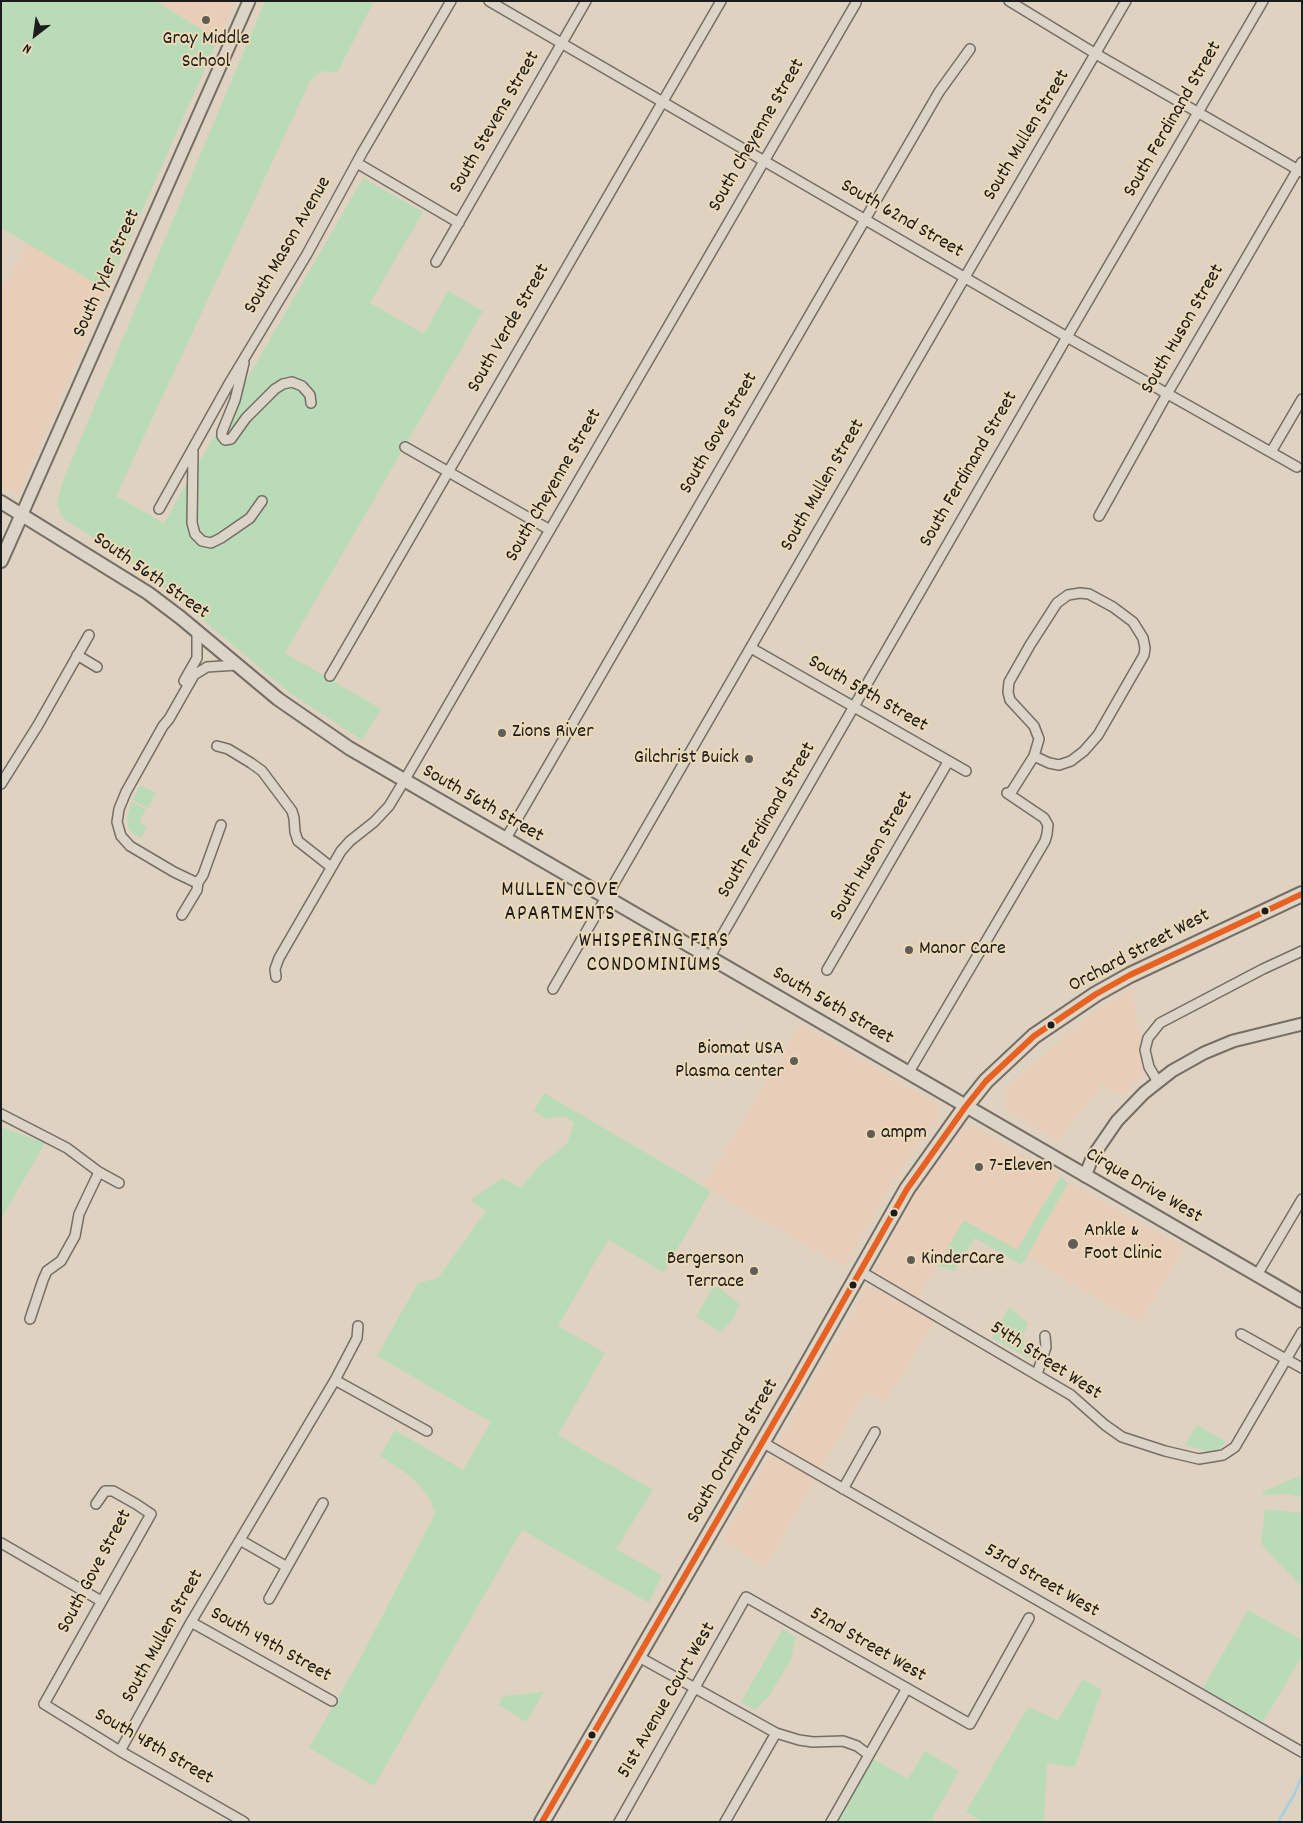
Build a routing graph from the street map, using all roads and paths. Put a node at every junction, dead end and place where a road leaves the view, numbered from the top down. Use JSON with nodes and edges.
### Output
{"nodes":[{"id":1,"x":249,"y":1,"type":"edge"},
{"id":2,"x":450,"y":1,"type":"edge"},
{"id":3,"x":489,"y":1,"type":"edge"},
{"id":4,"x":586,"y":1,"type":"edge"},
{"id":5,"x":722,"y":1,"type":"edge"},
{"id":6,"x":1009,"y":1,"type":"edge"},
{"id":7,"x":1126,"y":1,"type":"edge"},
{"id":8,"x":1263,"y":1,"type":"edge"},
{"id":9,"x":856,"y":3,"type":"dead end"},
{"id":10,"x":561,"y":43,"type":"junction"},
{"id":11,"x":970,"y":49,"type":"dead end"},
{"id":12,"x":1096,"y":54,"type":"junction"},
{"id":13,"x":663,"y":102,"type":"junction"},
{"id":14,"x":1199,"y":112,"type":"junction"},
{"id":15,"x":764,"y":161,"type":"junction"},
{"id":16,"x":358,"y":163,"type":"junction"},
{"id":17,"x":1300,"y":168,"type":"edge"},
{"id":18,"x":864,"y":220,"type":"junction"},
{"id":19,"x":459,"y":223,"type":"junction"},
{"id":20,"x":436,"y":262,"type":"dead end"},
{"id":21,"x":964,"y":277,"type":"junction"},
{"id":22,"x":1067,"y":337,"type":"junction"},
{"id":23,"x":244,"y":358,"type":"junction"},
{"id":24,"x":1168,"y":394,"type":"junction"},
{"id":25,"x":1302,"y":400,"type":"edge"},
{"id":26,"x":311,"y":403,"type":"dead end"},
{"id":27,"x":405,"y":447,"type":"dead end"},
{"id":28,"x":193,"y":450,"type":"junction"},
{"id":29,"x":1271,"y":452,"type":"junction"},
{"id":30,"x":1297,"y":467,"type":"dead end"},
{"id":31,"x":448,"y":472,"type":"junction"},
{"id":32,"x":262,"y":501,"type":"dead end"},
{"id":33,"x":1,"y":502,"type":"edge"},
{"id":34,"x":159,"y":509,"type":"dead end"},
{"id":35,"x":22,"y":514,"type":"junction"},
{"id":36,"x":1099,"y":516,"type":"dead end"},
{"id":37,"x":550,"y":530,"type":"junction"},
{"id":38,"x":1,"y":561,"type":"edge"},
{"id":39,"x":197,"y":632,"type":"junction"},
{"id":40,"x":89,"y":635,"type":"dead end"},
{"id":41,"x":751,"y":648,"type":"junction"},
{"id":42,"x":77,"y":655,"type":"junction"},
{"id":43,"x":237,"y":665,"type":"junction"},
{"id":44,"x":97,"y":667,"type":"dead end"},
{"id":45,"x":330,"y":676,"type":"dead end"},
{"id":46,"x":854,"y":706,"type":"junction"},
{"id":47,"x":163,"y":726,"type":"junction"},
{"id":48,"x":217,"y":746,"type":"dead end"},
{"id":49,"x":1034,"y":756,"type":"junction"},
{"id":50,"x":948,"y":762,"type":"junction"},
{"id":51,"x":966,"y":772,"type":"dead end"},
{"id":52,"x":404,"y":781,"type":"junction"},
{"id":53,"x":1,"y":784,"type":"edge"},
{"id":54,"x":221,"y":825,"type":"dead end"},
{"id":55,"x":505,"y":840,"type":"junction"},
{"id":56,"x":332,"y":867,"type":"junction"},
{"id":57,"x":198,"y":882,"type":"junction"},
{"id":58,"x":1302,"y":894,"type":"edge"},
{"id":59,"x":606,"y":898,"type":"junction"},
{"id":60,"x":182,"y":916,"type":"dead end"},
{"id":61,"x":1302,"y":951,"type":"edge"},
{"id":62,"x":710,"y":958,"type":"junction"},
{"id":63,"x":827,"y":970,"type":"dead end"},
{"id":64,"x":276,"y":977,"type":"dead end"},
{"id":65,"x":553,"y":989,"type":"dead end"},
{"id":66,"x":1302,"y":1024,"type":"edge"},
{"id":67,"x":909,"y":1072,"type":"junction"},
{"id":68,"x":1158,"y":1082,"type":"junction"},
{"id":69,"x":966,"y":1106,"type":"junction"},
{"id":70,"x":1,"y":1114,"type":"edge"},
{"id":71,"x":99,"y":1172,"type":"junction"},
{"id":72,"x":1084,"y":1176,"type":"junction"},
{"id":73,"x":119,"y":1183,"type":"dead end"},
{"id":74,"x":1302,"y":1199,"type":"edge"},
{"id":75,"x":860,"y":1271,"type":"junction"},
{"id":76,"x":1257,"y":1275,"type":"junction"},
{"id":77,"x":1302,"y":1300,"type":"edge"},
{"id":78,"x":30,"y":1319,"type":"dead end"},
{"id":79,"x":358,"y":1326,"type":"dead end"},
{"id":80,"x":1302,"y":1332,"type":"edge"},
{"id":81,"x":1241,"y":1334,"type":"dead end"},
{"id":82,"x":1046,"y":1336,"type":"dead end"},
{"id":83,"x":1286,"y":1359,"type":"junction"},
{"id":84,"x":1302,"y":1368,"type":"edge"},
{"id":85,"x":1037,"y":1374,"type":"junction"},
{"id":86,"x":335,"y":1380,"type":"junction"},
{"id":87,"x":427,"y":1431,"type":"dead end"},
{"id":88,"x":875,"y":1432,"type":"dead end"},
{"id":89,"x":762,"y":1442,"type":"junction"},
{"id":90,"x":843,"y":1489,"type":"junction"},
{"id":91,"x":323,"y":1503,"type":"dead end"},
{"id":92,"x":96,"y":1504,"type":"dead end"},
{"id":93,"x":240,"y":1540,"type":"junction"},
{"id":94,"x":1,"y":1543,"type":"edge"},
{"id":95,"x":288,"y":1567,"type":"junction"},
{"id":96,"x":746,"y":1598,"type":"joint"},
{"id":97,"x":269,"y":1599,"type":"dead end"},
{"id":98,"x":101,"y":1601,"type":"junction"},
{"id":99,"x":1029,"y":1618,"type":"dead end"},
{"id":100,"x":191,"y":1622,"type":"junction"},
{"id":101,"x":639,"y":1657,"type":"junction"},
{"id":102,"x":695,"y":1688,"type":"junction"},
{"id":103,"x":907,"y":1688,"type":"junction"},
{"id":104,"x":332,"y":1701,"type":"dead end"},
{"id":105,"x":44,"y":1704,"type":"joint"},
{"id":106,"x":776,"y":1733,"type":"junction"},
{"id":107,"x":120,"y":1751,"type":"junction"},
{"id":108,"x":1302,"y":1752,"type":"edge"},
{"id":109,"x":869,"y":1755,"type":"junction"},
{"id":110,"x":244,"y":1822,"type":"edge"},
{"id":111,"x":542,"y":1822,"type":"edge"},
{"id":112,"x":619,"y":1822,"type":"edge"},
{"id":113,"x":724,"y":1822,"type":"edge"},
{"id":114,"x":831,"y":1822,"type":"edge"}],
"edges":[{"from":1,"to":35,"type":"street","name":"South Tyler Street"},
{"from":2,"to":16,"type":"street","name":"South Mason Avenue"},
{"from":3,"to":10,"type":"street","name":"South 62nd Street"},
{"from":4,"to":10,"type":"street","name":"South Stevens Street"},
{"from":5,"to":13,"type":"street","name":"South Verde Street"},
{"from":6,"to":12,"type":"street"},
{"from":7,"to":12,"type":"street","name":"South Mullen Street"},
{"from":8,"to":14,"type":"street","name":"South Ferdinand Street"},
{"from":9,"to":15,"type":"street","name":"South Cheyenne Street"},
{"from":10,"to":13,"type":"street","name":"South 62nd Street"},
{"from":10,"to":19,"type":"street","name":"South Stevens Street"},
{"from":11,"to":18,"type":"street","name":"South Gove Street"},
{"from":12,"to":14,"type":"street"},
{"from":12,"to":21,"type":"street","name":"South Mullen Street"},
{"from":13,"to":15,"type":"street","name":"South 62nd Street"},
{"from":13,"to":31,"type":"street","name":"South Verde Street"},
{"from":14,"to":17,"type":"street"},
{"from":14,"to":22,"type":"street","name":"South Ferdinand Street"},
{"from":15,"to":18,"type":"street","name":"South 62nd Street"},
{"from":15,"to":37,"type":"street","name":"South Cheyenne Street"},
{"from":16,"to":19,"type":"street"},
{"from":16,"to":23,"type":"street","name":"South Mason Avenue"},
{"from":17,"to":24,"type":"street","name":"South Huson Street"},
{"from":18,"to":21,"type":"street","name":"South 62nd Street"},
{"from":18,"to":55,"type":"street","name":"South Gove Street"},
{"from":19,"to":20,"type":"street","name":"South Stevens Street"},
{"from":21,"to":22,"type":"street","name":"South 62nd Street"},
{"from":21,"to":41,"type":"street","name":"South Mullen Street"},
{"from":22,"to":24,"type":"street","name":"South 62nd Street"},
{"from":22,"to":46,"type":"street","name":"South Ferdinand Street"},
{"from":23,"to":26,"type":"street"},
{"from":23,"to":28,"type":"street","name":"South Mason Avenue"},
{"from":24,"to":29,"type":"street","name":"South 62nd Street"},
{"from":24,"to":36,"type":"street","name":"South Huson Street"},
{"from":25,"to":29,"type":"street"},
{"from":27,"to":31,"type":"street"},
{"from":28,"to":32,"type":"street"},
{"from":28,"to":34,"type":"street","name":"South Mason Avenue"},
{"from":29,"to":30,"type":"street","name":"South 62nd Street"},
{"from":31,"to":37,"type":"street"},
{"from":31,"to":45,"type":"street","name":"South Verde Street"},
{"from":33,"to":35,"type":"main road","name":"South 56th Street"},
{"from":35,"to":38,"type":"main road","name":"South Tyler Street"},
{"from":35,"to":39,"type":"main road","name":"South 56th Street"},
{"from":37,"to":52,"type":"street","name":"South Cheyenne Street"},
{"from":39,"to":43,"type":"main road","name":"South 56th Street"},
{"from":39,"to":47,"type":"street"},
{"from":40,"to":42,"type":"street"},
{"from":41,"to":46,"type":"street","name":"South 58th Street"},
{"from":41,"to":59,"type":"street","name":"South Mullen Street"},
{"from":42,"to":44,"type":"street"},
{"from":42,"to":53,"type":"street"},
{"from":43,"to":47,"type":"street"},
{"from":43,"to":52,"type":"main road","name":"South 56th Street"},
{"from":46,"to":50,"type":"street","name":"South 58th Street"},
{"from":46,"to":62,"type":"street","name":"South Ferdinand Street"},
{"from":47,"to":57,"type":"street"},
{"from":48,"to":56,"type":"street"},
{"from":49,"to":49,"type":"street"},
{"from":49,"to":67,"type":"street"},
{"from":50,"to":51,"type":"street","name":"South 58th Street"},
{"from":50,"to":63,"type":"street","name":"South Huson Street"},
{"from":52,"to":55,"type":"main road","name":"South 56th Street"},
{"from":52,"to":56,"type":"street","name":"South Cheyenne Street"},
{"from":54,"to":57,"type":"street"},
{"from":55,"to":59,"type":"main road","name":"South 56th Street"},
{"from":56,"to":64,"type":"street","name":"South Cheyenne Street"},
{"from":57,"to":60,"type":"street"},
{"from":58,"to":69,"type":"main road","name":"Orchard Street West"},
{"from":59,"to":62,"type":"main road","name":"South 56th Street"},
{"from":59,"to":65,"type":"street","name":"South Mullen Street"},
{"from":61,"to":68,"type":"street"},
{"from":62,"to":67,"type":"main road","name":"South 56th Street"},
{"from":66,"to":68,"type":"street"},
{"from":67,"to":69,"type":"main road","name":"South 56th Street"},
{"from":68,"to":72,"type":"street"},
{"from":69,"to":72,"type":"main road","name":"Cirque Drive West"},
{"from":69,"to":75,"type":"main road","name":"South Orchard Street"},
{"from":70,"to":71,"type":"street"},
{"from":71,"to":73,"type":"street"},
{"from":71,"to":78,"type":"street"},
{"from":72,"to":76,"type":"main road","name":"Cirque Drive West"},
{"from":74,"to":76,"type":"street"},
{"from":75,"to":85,"type":"street","name":"54th Street West"},
{"from":75,"to":89,"type":"main road","name":"South Orchard Street"},
{"from":76,"to":77,"type":"main road","name":"Cirque Drive West"},
{"from":79,"to":86,"type":"street","name":"South Mullen Street"},
{"from":80,"to":83,"type":"street"},
{"from":81,"to":83,"type":"street"},
{"from":82,"to":85,"type":"street"},
{"from":83,"to":84,"type":"street"},
{"from":83,"to":85,"type":"street","name":"54th Street West"},
{"from":86,"to":87,"type":"street"},
{"from":86,"to":93,"type":"street","name":"South Mullen Street"},
{"from":88,"to":90,"type":"street"},
{"from":89,"to":90,"type":"street","name":"53rd Street West"},
{"from":89,"to":101,"type":"main road","name":"South Orchard Street"},
{"from":90,"to":108,"type":"street","name":"53rd Street West"},
{"from":91,"to":95,"type":"street"},
{"from":92,"to":98,"type":"street","name":"South Gove Street"},
{"from":93,"to":95,"type":"street"},
{"from":93,"to":100,"type":"street","name":"South Mullen Street"},
{"from":94,"to":98,"type":"street"},
{"from":95,"to":97,"type":"street"},
{"from":96,"to":102,"type":"street","name":"51st Avenue Court West"},
{"from":96,"to":103,"type":"street","name":"52nd Street West"},
{"from":98,"to":105,"type":"street","name":"South Gove Street"},
{"from":99,"to":103,"type":"street","name":"52nd Street West"},
{"from":100,"to":104,"type":"street","name":"South 49th Street"},
{"from":100,"to":107,"type":"street","name":"South Mullen Street"},
{"from":101,"to":102,"type":"street"},
{"from":101,"to":111,"type":"main road","name":"South Orchard Street"},
{"from":102,"to":106,"type":"street"},
{"from":102,"to":112,"type":"street","name":"51st Avenue Court West"},
{"from":103,"to":109,"type":"street"},
{"from":105,"to":107,"type":"street","name":"South 48th Street"},
{"from":106,"to":109,"type":"street"},
{"from":106,"to":113,"type":"street"},
{"from":107,"to":110,"type":"street","name":"South 48th Street"},
{"from":109,"to":114,"type":"street"}]}
